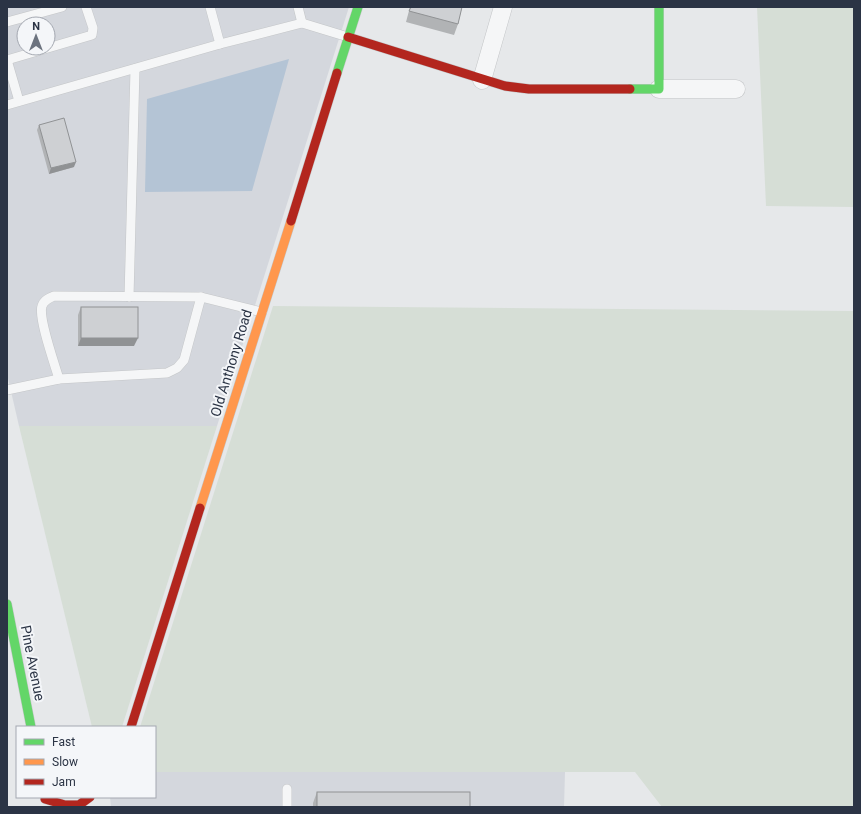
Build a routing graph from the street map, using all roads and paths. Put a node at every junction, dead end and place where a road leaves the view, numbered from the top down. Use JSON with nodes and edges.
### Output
{"nodes":[{"id":1,"x":62,"y":7,"type":"edge"},
{"id":2,"x":86,"y":7,"type":"edge"},
{"id":3,"x":210,"y":7,"type":"edge"},
{"id":4,"x":298,"y":7,"type":"edge"},
{"id":5,"x":358,"y":7,"type":"edge"},
{"id":6,"x":503,"y":7,"type":"edge"},
{"id":7,"x":659,"y":7,"type":"edge"},
{"id":8,"x":7,"y":22,"type":"edge"},
{"id":9,"x":302,"y":23,"type":"junction"},
{"id":10,"x":348,"y":37,"type":"junction"},
{"id":11,"x":220,"y":44,"type":"junction"},
{"id":12,"x":7,"y":60,"type":"edge"},
{"id":13,"x":135,"y":69,"type":"junction"},
{"id":14,"x":482,"y":80,"type":"junction"},
{"id":15,"x":659,"y":89,"type":"junction"},
{"id":16,"x":736,"y":90,"type":"dead end"},
{"id":17,"x":19,"y":101,"type":"junction"},
{"id":18,"x":7,"y":105,"type":"edge"},
{"id":19,"x":130,"y":297,"type":"junction"},
{"id":20,"x":201,"y":297,"type":"junction"},
{"id":21,"x":262,"y":312,"type":"junction"},
{"id":22,"x":59,"y":379,"type":"junction"},
{"id":23,"x":7,"y":390,"type":"edge"},
{"id":24,"x":7,"y":604,"type":"edge"},
{"id":25,"x":31,"y":726,"type":"edge"},
{"id":26,"x":131,"y":726,"type":"edge"},
{"id":27,"x":287,"y":789,"type":"dead end"},
{"id":28,"x":95,"y":799,"type":"edge"},
{"id":29,"x":45,"y":801,"type":"edge"},
{"id":30,"x":287,"y":807,"type":"edge"}],
"edges":[{"from":1,"to":8,"type":"lane"},
{"from":2,"to":12,"type":"lane"},
{"from":3,"to":11,"type":"lane"},
{"from":4,"to":9,"type":"lane"},
{"from":5,"to":10,"type":"main road","name":"Old Anthony Road"},
{"from":6,"to":14,"type":"street"},
{"from":7,"to":15,"type":"main road"},
{"from":9,"to":10,"type":"lane"},
{"from":9,"to":11,"type":"lane"},
{"from":10,"to":14,"type":"main road"},
{"from":10,"to":21,"type":"main road","name":"Old Anthony Road"},
{"from":11,"to":13,"type":"lane"},
{"from":12,"to":17,"type":"lane"},
{"from":13,"to":17,"type":"lane"},
{"from":13,"to":19,"type":"lane"},
{"from":14,"to":15,"type":"main road"},
{"from":15,"to":16,"type":"street"},
{"from":17,"to":18,"type":"lane"},
{"from":19,"to":20,"type":"lane"},
{"from":19,"to":22,"type":"lane"},
{"from":20,"to":21,"type":"lane"},
{"from":20,"to":22,"type":"lane"},
{"from":21,"to":26,"type":"main road","name":"Old Anthony Road"},
{"from":22,"to":23,"type":"lane"},
{"from":24,"to":25,"type":"main road","name":"Pine Avenue"},
{"from":27,"to":30,"type":"lane"},
{"from":28,"to":29,"type":"main road"}]}
